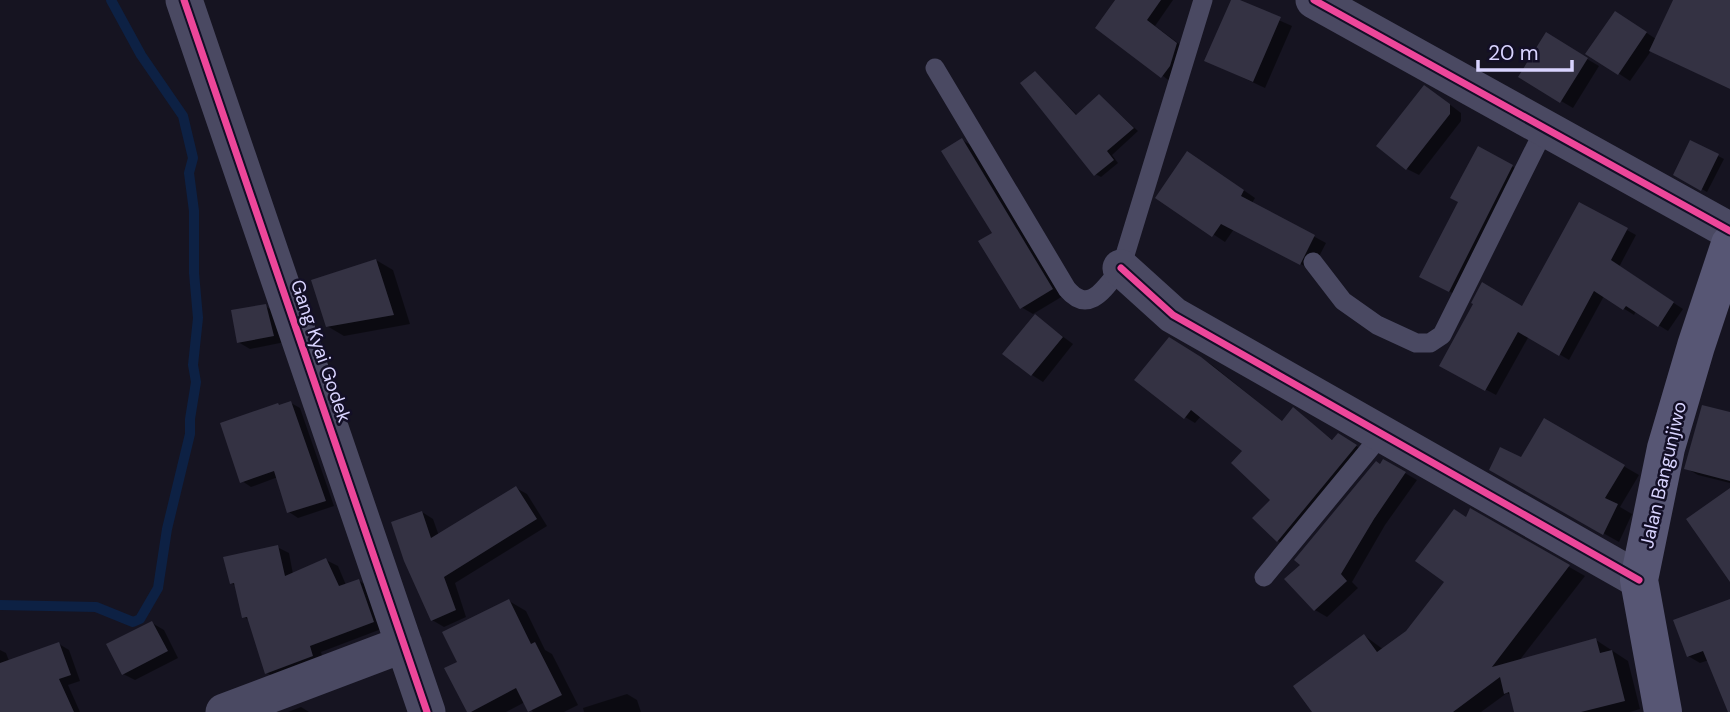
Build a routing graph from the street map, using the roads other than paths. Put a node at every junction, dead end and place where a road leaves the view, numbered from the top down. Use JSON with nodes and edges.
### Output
{"nodes":[{"id":1,"x":184,"y":0,"type":"edge"},
{"id":2,"x":1203,"y":0,"type":"edge"},
{"id":3,"x":1314,"y":0,"type":"edge"},
{"id":4,"x":935,"y":68,"type":"dead end"},
{"id":5,"x":1545,"y":128,"type":"junction"},
{"id":6,"x":1730,"y":231,"type":"edge"},
{"id":7,"x":1730,"y":244,"type":"edge"},
{"id":8,"x":1313,"y":262,"type":"dead end"},
{"id":9,"x":1121,"y":268,"type":"junction"},
{"id":10,"x":1382,"y":434,"type":"junction"},
{"id":11,"x":1264,"y":577,"type":"dead end"},
{"id":12,"x":1639,"y":580,"type":"junction"},
{"id":13,"x":404,"y":644,"type":"junction"},
{"id":14,"x":224,"y":712,"type":"edge"},
{"id":15,"x":427,"y":712,"type":"edge"},
{"id":16,"x":1663,"y":712,"type":"edge"}],
"edges":[{"from":1,"to":13,"type":"street","name":"Gang Kyai Godek"},
{"from":2,"to":9,"type":"lane"},
{"from":3,"to":5,"type":"street"},
{"from":4,"to":9,"type":"lane"},
{"from":5,"to":6,"type":"street"},
{"from":5,"to":8,"type":"lane"},
{"from":7,"to":12,"type":"main road","name":"Jalan Bangunjiwo"},
{"from":9,"to":10,"type":"street"},
{"from":10,"to":11,"type":"lane"},
{"from":10,"to":12,"type":"street"},
{"from":12,"to":16,"type":"main road","name":"Jalan Bangunjiwo"},
{"from":13,"to":14,"type":"street"},
{"from":13,"to":15,"type":"street","name":"Gang Kyai Godek"}]}
